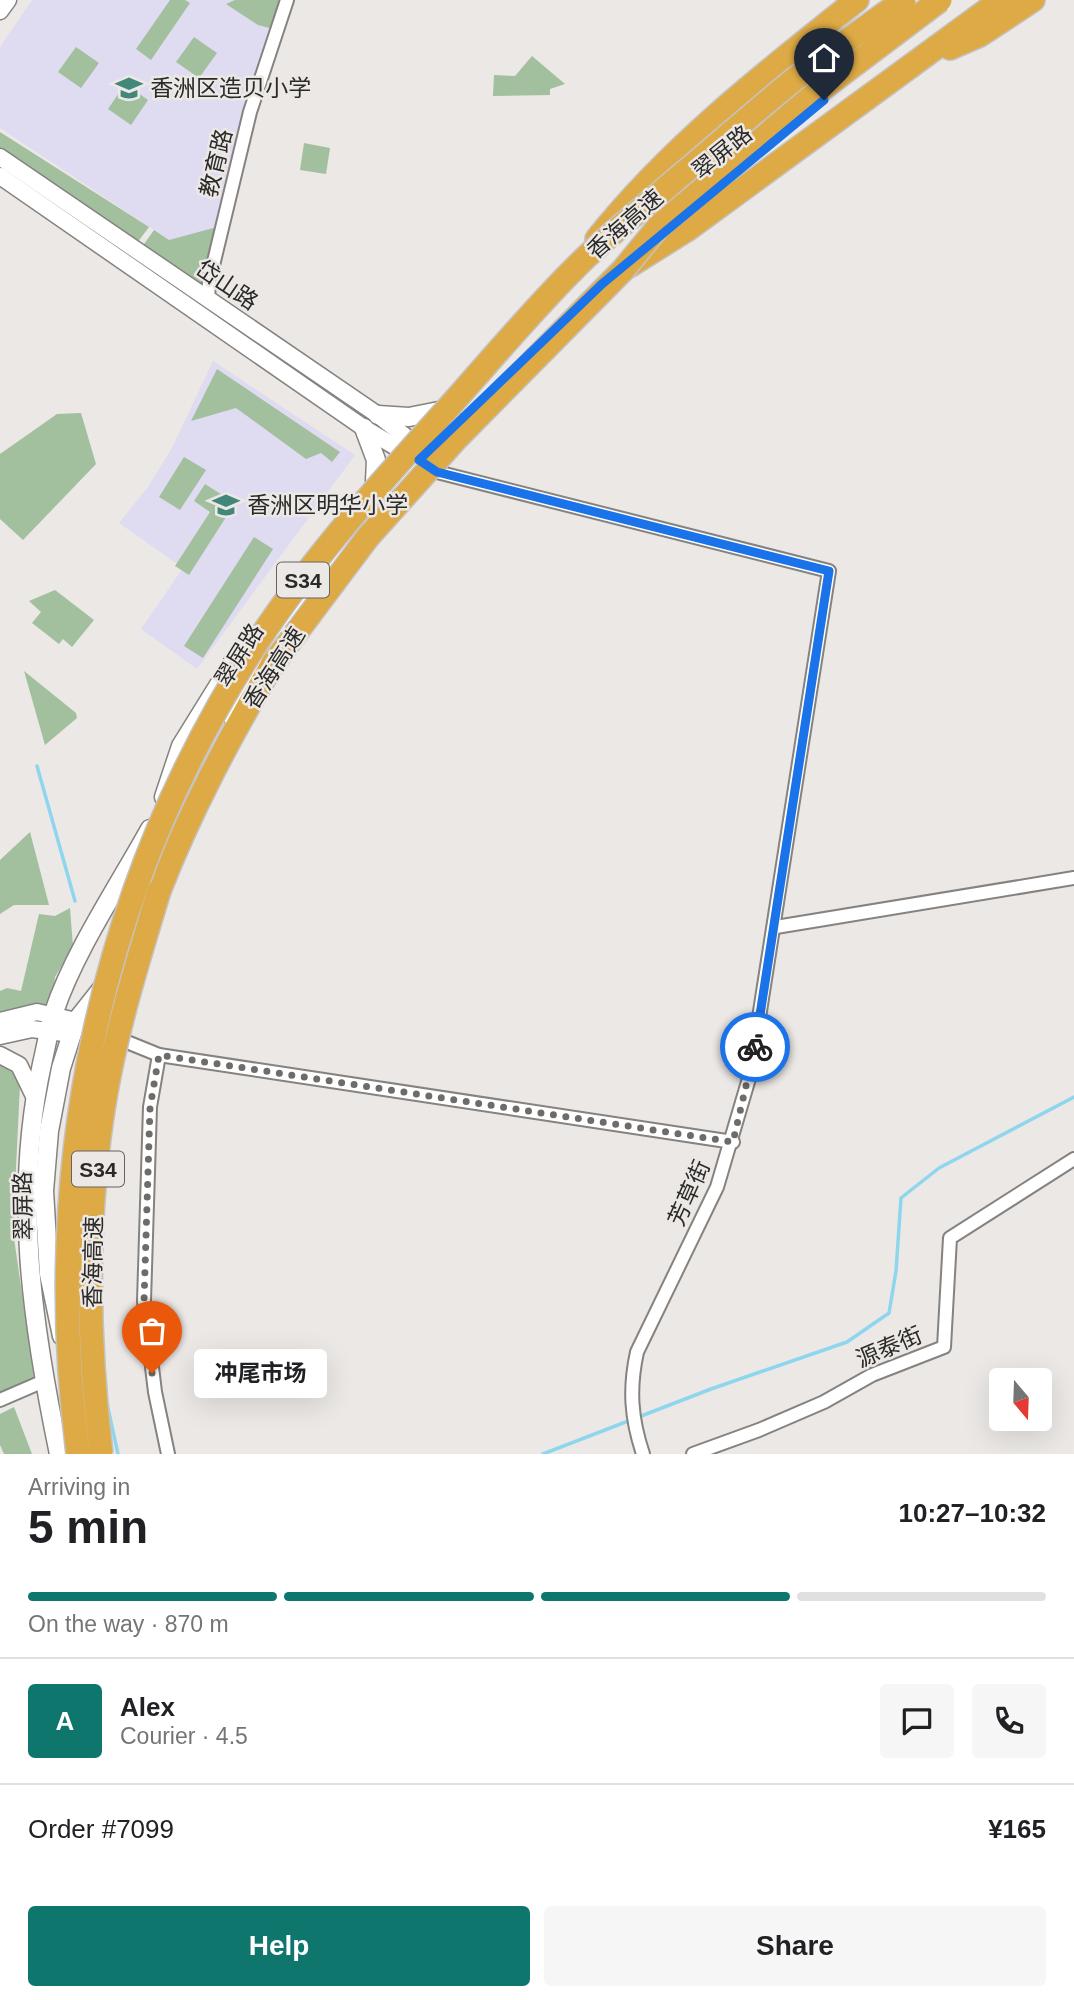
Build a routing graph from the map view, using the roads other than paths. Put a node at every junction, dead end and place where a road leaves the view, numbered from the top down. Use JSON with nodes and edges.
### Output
{"nodes":[{"id":1,"x":8,"y":0,"type":"edge"},
{"id":2,"x":287,"y":0,"type":"edge"},
{"id":3,"x":857,"y":0,"type":"edge"},
{"id":4,"x":903,"y":0,"type":"edge"},
{"id":5,"x":940,"y":0,"type":"edge"},
{"id":6,"x":951,"y":0,"type":"edge"},
{"id":7,"x":1001,"y":0,"type":"edge"},
{"id":8,"x":1033,"y":0,"type":"edge"},
{"id":9,"x":0,"y":10,"type":"edge"},
{"id":10,"x":903,"y":70,"type":"junction"},
{"id":11,"x":0,"y":157,"type":"edge"},
{"id":12,"x":0,"y":176,"type":"edge"},
{"id":13,"x":575,"y":267,"type":"junction"},
{"id":14,"x":623,"y":270,"type":"junction"},
{"id":15,"x":208,"y":300,"type":"junction"},
{"id":16,"x":439,"y":411,"type":"junction"},
{"id":17,"x":378,"y":415,"type":"junction"},
{"id":18,"x":364,"y":428,"type":"junction"},
{"id":19,"x":405,"y":445,"type":"junction"},
{"id":20,"x":423,"y":456,"type":"junction"},
{"id":21,"x":375,"y":481,"type":"junction"},
{"id":22,"x":1074,"y":878,"type":"edge"},
{"id":23,"x":776,"y":928,"type":"junction"},
{"id":24,"x":0,"y":1021,"type":"edge"},
{"id":25,"x":52,"y":1022,"type":"junction"},
{"id":26,"x":74,"y":1028,"type":"junction"},
{"id":27,"x":0,"y":1036,"type":"edge"},
{"id":28,"x":0,"y":1055,"type":"edge"},
{"id":29,"x":159,"y":1055,"type":"junction"},
{"id":30,"x":35,"y":1098,"type":"junction"},
{"id":31,"x":733,"y":1142,"type":"junction"},
{"id":32,"x":1074,"y":1159,"type":"edge"},
{"id":33,"x":25,"y":1191,"type":"junction"},
{"id":34,"x":44,"y":1191,"type":"junction"},
{"id":35,"x":44,"y":1381,"type":"junction"},
{"id":36,"x":0,"y":1400,"type":"edge"},
{"id":37,"x":59,"y":1454,"type":"edge"},
{"id":38,"x":78,"y":1454,"type":"edge"},
{"id":39,"x":85,"y":1454,"type":"edge"},
{"id":40,"x":101,"y":1454,"type":"edge"},
{"id":41,"x":168,"y":1454,"type":"edge"},
{"id":42,"x":643,"y":1454,"type":"edge"},
{"id":43,"x":693,"y":1454,"type":"edge"}],
"edges":[{"from":1,"to":9,"type":"street"},
{"from":2,"to":15,"type":"street","name":"教育路"},
{"from":3,"to":13,"type":"highway","bridge":true},
{"from":4,"to":13,"type":"highway","name":"香海高速","number":"S34","bridge":true},
{"from":4,"to":16,"type":"main road","name":"翠屏路"},
{"from":5,"to":14,"type":"highway","name":"香海高速","number":"S34","bridge":true},
{"from":6,"to":20,"type":"main road","name":"翠屏路"},
{"from":7,"to":10,"type":"highway"},
{"from":8,"to":10,"type":"highway"},
{"from":10,"to":14,"type":"highway"},
{"from":11,"to":15,"type":"street","name":"岱山路"},
{"from":12,"to":18,"type":"street","name":"岱山路"},
{"from":13,"to":38,"type":"highway","name":"香海高速","number":"S34","bridge":true},
{"from":14,"to":40,"type":"highway","name":"香海高速","number":"S34","bridge":true},
{"from":15,"to":17,"type":"street","name":"岱山路"},
{"from":16,"to":17,"type":"main road"},
{"from":16,"to":19,"type":"main road","name":"翠屏路"},
{"from":17,"to":19,"type":"street","name":"岱山路"},
{"from":18,"to":19,"type":"street","name":"岱山路"},
{"from":18,"to":21,"type":"main road"},
{"from":19,"to":20,"type":"street","name":"岱山路"},
{"from":19,"to":21,"type":"main road","name":"翠屏路"},
{"from":20,"to":23,"type":"street","name":"芳草街"},
{"from":20,"to":26,"type":"main road","name":"翠屏路"},
{"from":21,"to":25,"type":"main road","name":"翠屏路"},
{"from":22,"to":23,"type":"street"},
{"from":23,"to":31,"type":"street","name":"芳草街"},
{"from":24,"to":25,"type":"street"},
{"from":25,"to":26,"type":"street"},
{"from":25,"to":27,"type":"street"},
{"from":25,"to":30,"type":"main road","name":"翠屏路"},
{"from":26,"to":29,"type":"street"},
{"from":26,"to":34,"type":"main road","name":"翠屏路"},
{"from":28,"to":30,"type":"street"},
{"from":29,"to":31,"type":"street"},
{"from":29,"to":41,"type":"street"},
{"from":30,"to":33,"type":"main road","name":"翠屏路"},
{"from":31,"to":42,"type":"street","name":"芳草街"},
{"from":32,"to":43,"type":"street","name":"源泰街"},
{"from":33,"to":34,"type":"main road"},
{"from":33,"to":35,"type":"main road","name":"翠屏路"},
{"from":34,"to":39,"type":"main road","name":"翠屏路"},
{"from":35,"to":36,"type":"street"},
{"from":35,"to":37,"type":"main road","name":"翠屏路"}]}
